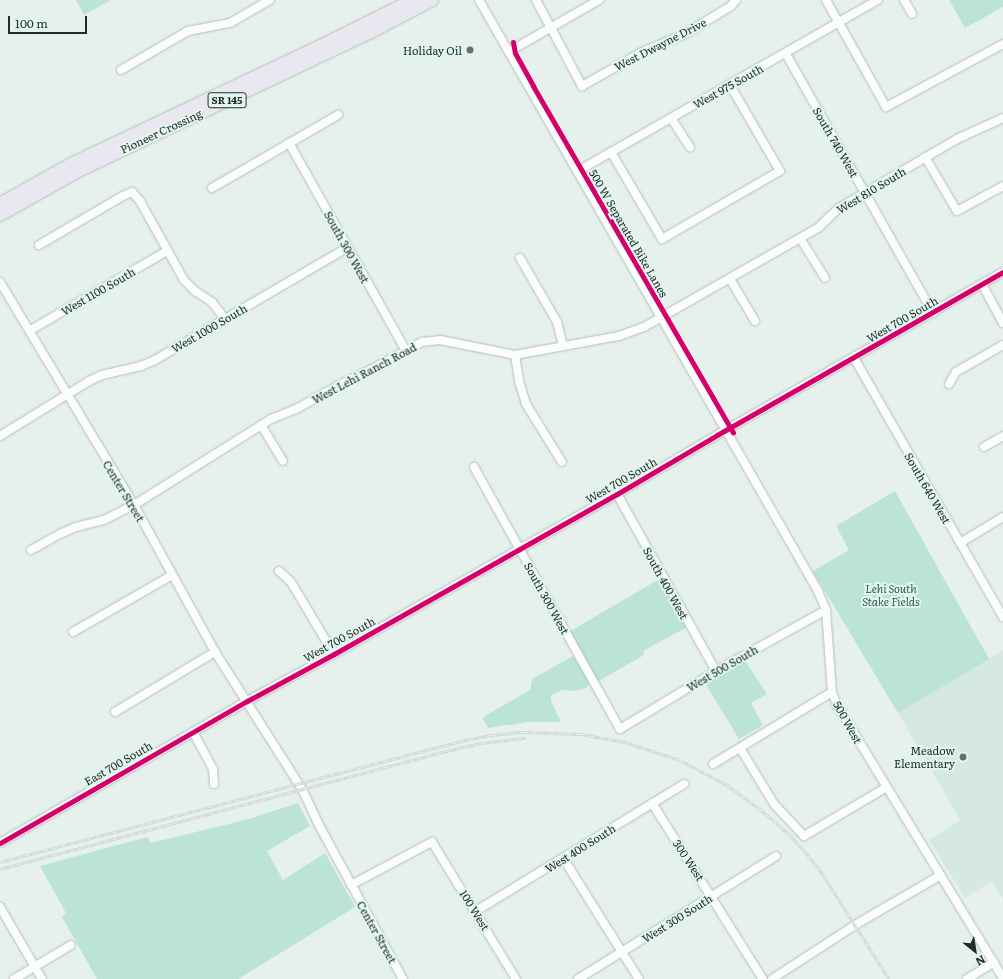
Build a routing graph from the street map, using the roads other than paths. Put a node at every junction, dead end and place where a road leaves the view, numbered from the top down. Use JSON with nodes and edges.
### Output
{"nodes":[{"id":1,"x":270,"y":0,"type":"edge"},
{"id":2,"x":412,"y":0,"type":"edge"},
{"id":3,"x":432,"y":0,"type":"edge"},
{"id":4,"x":479,"y":0,"type":"edge"},
{"id":5,"x":536,"y":0,"type":"edge"},
{"id":6,"x":599,"y":0,"type":"edge"},
{"id":7,"x":736,"y":0,"type":"edge"},
{"id":8,"x":826,"y":0,"type":"edge"},
{"id":9,"x":878,"y":0,"type":"edge"},
{"id":10,"x":904,"y":0,"type":"edge"},
{"id":11,"x":912,"y":14,"type":"dead end"},
{"id":12,"x":839,"y":23,"type":"junction"},
{"id":13,"x":552,"y":27,"type":"junction"},
{"id":14,"x":1003,"y":44,"type":"edge"},
{"id":15,"x":510,"y":51,"type":"junction"},
{"id":16,"x":786,"y":54,"type":"junction"},
{"id":17,"x":121,"y":70,"type":"dead end"},
{"id":18,"x":730,"y":85,"type":"junction"},
{"id":19,"x":338,"y":115,"type":"dead end"},
{"id":20,"x":671,"y":118,"type":"junction"},
{"id":21,"x":1003,"y":118,"type":"edge"},
{"id":22,"x":289,"y":143,"type":"junction"},
{"id":23,"x":690,"y":148,"type":"dead end"},
{"id":24,"x":611,"y":152,"type":"junction"},
{"id":25,"x":925,"y":157,"type":"junction"},
{"id":26,"x":578,"y":171,"type":"junction"},
{"id":27,"x":1003,"y":186,"type":"edge"},
{"id":28,"x":212,"y":188,"type":"dead end"},
{"id":29,"x":865,"y":192,"type":"junction"},
{"id":30,"x":0,"y":204,"type":"edge"},
{"id":31,"x":0,"y":215,"type":"edge"},
{"id":32,"x":800,"y":238,"type":"junction"},
{"id":33,"x":39,"y":245,"type":"dead end"},
{"id":34,"x":347,"y":248,"type":"junction"},
{"id":35,"x":167,"y":251,"type":"junction"},
{"id":36,"x":520,"y":258,"type":"dead end"},
{"id":37,"x":1003,"y":272,"type":"edge"},
{"id":38,"x":730,"y":278,"type":"junction"},
{"id":39,"x":825,"y":278,"type":"dead end"},
{"id":40,"x":0,"y":282,"type":"edge"},
{"id":41,"x":982,"y":284,"type":"junction"},
{"id":42,"x":933,"y":313,"type":"junction"},
{"id":43,"x":662,"y":318,"type":"junction"},
{"id":44,"x":225,"y":319,"type":"junction"},
{"id":45,"x":755,"y":321,"type":"dead end"},
{"id":46,"x":1003,"y":323,"type":"edge"},
{"id":47,"x":29,"y":331,"type":"junction"},
{"id":48,"x":1003,"y":345,"type":"edge"},
{"id":49,"x":563,"y":346,"type":"junction"},
{"id":50,"x":406,"y":351,"type":"junction"},
{"id":51,"x":515,"y":355,"type":"junction"},
{"id":52,"x":854,"y":358,"type":"junction"},
{"id":53,"x":949,"y":384,"type":"dead end"},
{"id":54,"x":66,"y":395,"type":"junction"},
{"id":55,"x":262,"y":425,"type":"junction"},
{"id":56,"x":726,"y":430,"type":"junction"},
{"id":57,"x":0,"y":436,"type":"edge"},
{"id":58,"x":1003,"y":436,"type":"edge"},
{"id":59,"x":984,"y":447,"type":"dead end"},
{"id":60,"x":283,"y":461,"type":"dead end"},
{"id":61,"x":562,"y":462,"type":"dead end"},
{"id":62,"x":474,"y":467,"type":"dead end"},
{"id":63,"x":617,"y":494,"type":"junction"},
{"id":64,"x":134,"y":505,"type":"junction"},
{"id":65,"x":1003,"y":517,"type":"edge"},
{"id":66,"x":960,"y":543,"type":"junction"},
{"id":67,"x":520,"y":549,"type":"junction"},
{"id":68,"x":31,"y":550,"type":"dead end"},
{"id":69,"x":279,"y":571,"type":"dead end"},
{"id":70,"x":172,"y":575,"type":"junction"},
{"id":71,"x":826,"y":610,"type":"junction"},
{"id":72,"x":1003,"y":617,"type":"edge"},
{"id":73,"x":73,"y":632,"type":"dead end"},
{"id":74,"x":215,"y":652,"type":"junction"},
{"id":75,"x":334,"y":654,"type":"junction"},
{"id":76,"x":716,"y":671,"type":"junction"},
{"id":77,"x":832,"y":692,"type":"junction"},
{"id":78,"x":247,"y":701,"type":"junction"},
{"id":79,"x":115,"y":712,"type":"dead end"},
{"id":80,"x":620,"y":729,"type":"joint"},
{"id":81,"x":192,"y":732,"type":"junction"},
{"id":82,"x":740,"y":748,"type":"junction"},
{"id":83,"x":713,"y":764,"type":"dead end"},
{"id":84,"x":214,"y":784,"type":"dead end"},
{"id":85,"x":684,"y":784,"type":"dead end"},
{"id":86,"x":887,"y":787,"type":"junction"},
{"id":87,"x":652,"y":803,"type":"junction"},
{"id":88,"x":0,"y":843,"type":"edge"},
{"id":89,"x":776,"y":856,"type":"dead end"},
{"id":90,"x":563,"y":858,"type":"junction"},
{"id":91,"x":941,"y":875,"type":"junction"},
{"id":92,"x":351,"y":885,"type":"junction"},
{"id":93,"x":711,"y":896,"type":"junction"},
{"id":94,"x":0,"y":906,"type":"edge"},
{"id":95,"x":476,"y":911,"type":"junction"},
{"id":96,"x":71,"y":945,"type":"dead end"},
{"id":97,"x":622,"y":953,"type":"junction"},
{"id":98,"x":994,"y":962,"type":"junction"},
{"id":99,"x":35,"y":966,"type":"junction"},
{"id":100,"x":1003,"y":978,"type":"edge"},
{"id":101,"x":14,"y":979,"type":"edge"},
{"id":102,"x":42,"y":979,"type":"edge"},
{"id":103,"x":403,"y":979,"type":"edge"},
{"id":104,"x":516,"y":979,"type":"edge"},
{"id":105,"x":578,"y":979,"type":"edge"},
{"id":106,"x":639,"y":979,"type":"edge"},
{"id":107,"x":764,"y":979,"type":"edge"},
{"id":108,"x":772,"y":979,"type":"edge"},
{"id":109,"x":967,"y":979,"type":"edge"}],
"edges":[{"from":1,"to":17,"type":"street"},
{"from":2,"to":30,"type":"highway","name":"Pioneer Crossing","number":"SR 145"},
{"from":3,"to":31,"type":"highway","name":"Pioneer Crossing","number":"SR 145"},
{"from":4,"to":15,"type":"street"},
{"from":5,"to":13,"type":"street"},
{"from":6,"to":13,"type":"street"},
{"from":7,"to":13,"type":"street","name":"West Dwayne Drive"},
{"from":8,"to":12,"type":"street"},
{"from":9,"to":12,"type":"street","name":"West 975 South"},
{"from":10,"to":11,"type":"street"},
{"from":12,"to":14,"type":"street"},
{"from":12,"to":16,"type":"street","name":"West 975 South"},
{"from":13,"to":15,"type":"street"},
{"from":15,"to":26,"type":"street"},
{"from":16,"to":18,"type":"street","name":"West 975 South"},
{"from":16,"to":29,"type":"street","name":"South 740 West"},
{"from":18,"to":20,"type":"street","name":"West 975 South"},
{"from":18,"to":24,"type":"street"},
{"from":19,"to":22,"type":"street"},
{"from":20,"to":23,"type":"street"},
{"from":20,"to":24,"type":"street","name":"West 975 South"},
{"from":21,"to":25,"type":"street","name":"West 810 South"},
{"from":22,"to":28,"type":"street"},
{"from":22,"to":34,"type":"street","name":"South 300 West"},
{"from":24,"to":26,"type":"street","name":"West 975 South"},
{"from":25,"to":27,"type":"street"},
{"from":25,"to":29,"type":"street","name":"West 810 South"},
{"from":26,"to":43,"type":"street"},
{"from":29,"to":32,"type":"street","name":"West 810 South"},
{"from":29,"to":42,"type":"street","name":"South 740 West"},
{"from":32,"to":38,"type":"street","name":"West 810 South"},
{"from":32,"to":39,"type":"street"},
{"from":33,"to":35,"type":"street"},
{"from":34,"to":44,"type":"street","name":"West 1000 South"},
{"from":34,"to":50,"type":"street","name":"South 300 West"},
{"from":35,"to":44,"type":"street"},
{"from":35,"to":47,"type":"street","name":"West 1100 South"},
{"from":36,"to":49,"type":"street"},
{"from":37,"to":41,"type":"street","name":"West 700 South"},
{"from":38,"to":43,"type":"street","name":"West 810 South"},
{"from":38,"to":45,"type":"street"},
{"from":40,"to":47,"type":"street","name":"Center Street"},
{"from":41,"to":42,"type":"street","name":"West 700 South"},
{"from":41,"to":46,"type":"street"},
{"from":42,"to":52,"type":"street","name":"West 700 South"},
{"from":43,"to":49,"type":"street","name":"West Lehi Ranch Road"},
{"from":43,"to":56,"type":"street","name":"500 West"},
{"from":44,"to":54,"type":"street","name":"West 1000 South"},
{"from":47,"to":54,"type":"street","name":"Center Street"},
{"from":48,"to":53,"type":"street"},
{"from":49,"to":51,"type":"street","name":"West Lehi Ranch Road"},
{"from":50,"to":51,"type":"street","name":"West Lehi Ranch Road"},
{"from":50,"to":55,"type":"street","name":"West Lehi Ranch Road"},
{"from":51,"to":61,"type":"street"},
{"from":52,"to":56,"type":"street","name":"West 700 South"},
{"from":52,"to":66,"type":"street","name":"South 640 West"},
{"from":54,"to":57,"type":"street","name":"West 1000 South"},
{"from":54,"to":64,"type":"street","name":"Center Street"},
{"from":55,"to":60,"type":"street"},
{"from":55,"to":64,"type":"street","name":"West Lehi Ranch Road"},
{"from":56,"to":63,"type":"street","name":"West 700 South"},
{"from":56,"to":71,"type":"street","name":"500 West"},
{"from":58,"to":59,"type":"street"},
{"from":62,"to":67,"type":"street","name":"South 300 West"},
{"from":63,"to":67,"type":"street","name":"West 700 South"},
{"from":63,"to":76,"type":"street","name":"South 400 West"},
{"from":64,"to":68,"type":"street","name":"West Lehi Ranch Road"},
{"from":64,"to":70,"type":"street","name":"Center Street"},
{"from":65,"to":66,"type":"street"},
{"from":66,"to":72,"type":"street","name":"South 640 West"},
{"from":67,"to":75,"type":"street","name":"West 700 South"},
{"from":67,"to":80,"type":"street","name":"South 300 West"},
{"from":69,"to":75,"type":"street"},
{"from":70,"to":73,"type":"street"},
{"from":70,"to":74,"type":"street","name":"Center Street"},
{"from":71,"to":76,"type":"street","name":"West 500 South"},
{"from":71,"to":77,"type":"street","name":"500 West"},
{"from":74,"to":78,"type":"street","name":"Center Street"},
{"from":74,"to":79,"type":"street"},
{"from":75,"to":78,"type":"street","name":"West 700 South"},
{"from":76,"to":80,"type":"street","name":"West 500 South"},
{"from":77,"to":82,"type":"street"},
{"from":77,"to":86,"type":"street","name":"500 West"},
{"from":78,"to":81,"type":"street","name":"East 700 South"},
{"from":78,"to":92,"type":"street","name":"Center Street"},
{"from":81,"to":84,"type":"street"},
{"from":81,"to":88,"type":"street","name":"East 700 South"},
{"from":82,"to":83,"type":"street"},
{"from":82,"to":86,"type":"street"},
{"from":85,"to":87,"type":"street","name":"West 400 South"},
{"from":86,"to":91,"type":"street","name":"500 West"},
{"from":87,"to":90,"type":"street","name":"West 400 South"},
{"from":87,"to":93,"type":"street","name":"300 West"},
{"from":89,"to":93,"type":"street","name":"West 300 South"},
{"from":90,"to":95,"type":"street","name":"West 400 South"},
{"from":90,"to":97,"type":"street"},
{"from":91,"to":98,"type":"street","name":"500 West"},
{"from":91,"to":108,"type":"street"},
{"from":92,"to":95,"type":"street","name":"100 West"},
{"from":92,"to":103,"type":"street","name":"Center Street"},
{"from":93,"to":97,"type":"street","name":"West 300 South"},
{"from":93,"to":107,"type":"street","name":"300 West"},
{"from":94,"to":99,"type":"street"},
{"from":95,"to":104,"type":"street","name":"100 West"},
{"from":96,"to":99,"type":"street"},
{"from":97,"to":105,"type":"street","name":"West 300 South"},
{"from":97,"to":106,"type":"street"},
{"from":98,"to":100,"type":"street","name":"500 West"},
{"from":98,"to":109,"type":"street"},
{"from":99,"to":101,"type":"street"},
{"from":99,"to":102,"type":"street"}]}
